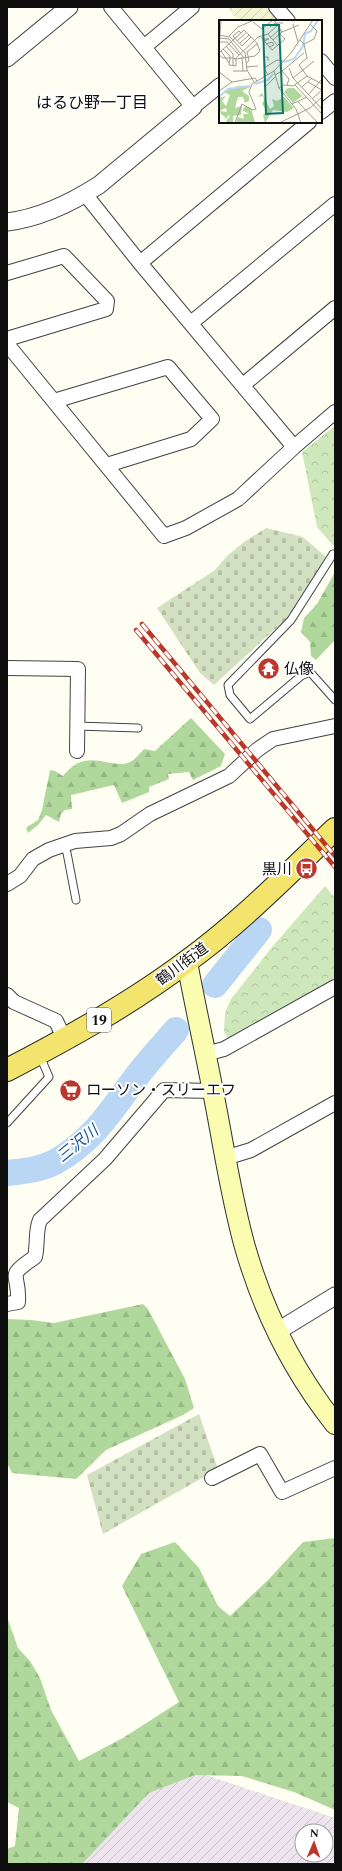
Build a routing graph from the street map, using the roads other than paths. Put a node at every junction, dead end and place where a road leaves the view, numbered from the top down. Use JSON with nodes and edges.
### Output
{"nodes":[{"id":1,"x":69,"y":7,"type":"edge"},
{"id":2,"x":111,"y":7,"type":"edge"},
{"id":3,"x":192,"y":7,"type":"edge"},
{"id":4,"x":276,"y":7,"type":"edge"},
{"id":5,"x":287,"y":20,"type":"edge"},
{"id":6,"x":144,"y":47,"type":"junction"},
{"id":7,"x":7,"y":58,"type":"edge"},
{"id":8,"x":322,"y":62,"type":"edge"},
{"id":9,"x":335,"y":78,"type":"edge"},
{"id":10,"x":219,"y":86,"type":"edge"},
{"id":11,"x":335,"y":101,"type":"edge"},
{"id":12,"x":193,"y":107,"type":"junction"},
{"id":13,"x":322,"y":111,"type":"edge"},
{"id":14,"x":309,"y":123,"type":"edge"},
{"id":15,"x":85,"y":194,"type":"junction"},
{"id":16,"x":335,"y":204,"type":"edge"},
{"id":17,"x":7,"y":222,"type":"edge"},
{"id":18,"x":140,"y":263,"type":"junction"},
{"id":19,"x":7,"y":273,"type":"edge"},
{"id":20,"x":335,"y":308,"type":"edge"},
{"id":21,"x":191,"y":323,"type":"junction"},
{"id":22,"x":7,"y":339,"type":"edge"},
{"id":23,"x":7,"y":344,"type":"edge"},
{"id":24,"x":243,"y":385,"type":"junction"},
{"id":25,"x":54,"y":401,"type":"junction"},
{"id":26,"x":335,"y":412,"type":"edge"},
{"id":27,"x":294,"y":446,"type":"junction"},
{"id":28,"x":107,"y":465,"type":"junction"},
{"id":29,"x":333,"y":554,"type":"dead end"},
{"id":30,"x":7,"y":668,"type":"edge"},
{"id":31,"x":335,"y":700,"type":"edge"},
{"id":32,"x":77,"y":726,"type":"junction"},
{"id":33,"x":335,"y":726,"type":"edge"},
{"id":34,"x":138,"y":728,"type":"dead end"},
{"id":35,"x":76,"y":751,"type":"dead end"},
{"id":36,"x":335,"y":829,"type":"edge"},
{"id":37,"x":64,"y":845,"type":"junction"},
{"id":38,"x":7,"y":882,"type":"edge"},
{"id":39,"x":76,"y":900,"type":"dead end"},
{"id":40,"x":187,"y":962,"type":"junction"},
{"id":41,"x":335,"y":986,"type":"edge"},
{"id":42,"x":7,"y":995,"type":"edge"},
{"id":43,"x":65,"y":1040,"type":"junction"},
{"id":44,"x":39,"y":1054,"type":"junction"},
{"id":45,"x":205,"y":1054,"type":"junction"},
{"id":46,"x":7,"y":1070,"type":"edge"},
{"id":47,"x":213,"y":1092,"type":"junction"},
{"id":48,"x":335,"y":1103,"type":"edge"},
{"id":49,"x":7,"y":1123,"type":"edge"},
{"id":50,"x":225,"y":1158,"type":"junction"},
{"id":51,"x":335,"y":1296,"type":"edge"},
{"id":52,"x":7,"y":1304,"type":"edge"},
{"id":53,"x":278,"y":1331,"type":"junction"},
{"id":54,"x":335,"y":1424,"type":"edge"},
{"id":55,"x":335,"y":1468,"type":"edge"},
{"id":56,"x":212,"y":1478,"type":"dead end"}],
"edges":[{"from":1,"to":7,"type":"street"},
{"from":2,"to":6,"type":"street"},
{"from":3,"to":6,"type":"street"},
{"from":4,"to":5,"type":"street"},
{"from":6,"to":12,"type":"street"},
{"from":8,"to":9,"type":"street"},
{"from":10,"to":12,"type":"street"},
{"from":11,"to":13,"type":"street"},
{"from":12,"to":15,"type":"street"},
{"from":14,"to":18,"type":"street"},
{"from":15,"to":17,"type":"street"},
{"from":15,"to":18,"type":"street"},
{"from":16,"to":21,"type":"street"},
{"from":18,"to":21,"type":"street"},
{"from":19,"to":22,"type":"street"},
{"from":20,"to":24,"type":"street"},
{"from":21,"to":24,"type":"street"},
{"from":23,"to":25,"type":"street"},
{"from":24,"to":27,"type":"street"},
{"from":25,"to":28,"type":"street"},
{"from":25,"to":28,"type":"street"},
{"from":26,"to":27,"type":"street"},
{"from":27,"to":28,"type":"street"},
{"from":29,"to":31,"type":"lane"},
{"from":30,"to":32,"type":"street"},
{"from":32,"to":34,"type":"lane"},
{"from":32,"to":35,"type":"street"},
{"from":33,"to":37,"type":"street"},
{"from":36,"to":40,"type":"main road","name":"鶴川街道","number":"19"},
{"from":37,"to":38,"type":"street"},
{"from":37,"to":39,"type":"lane"},
{"from":40,"to":43,"type":"main road","name":"鶴川街道","number":"19"},
{"from":40,"to":45,"type":"main road"},
{"from":41,"to":45,"type":"street"},
{"from":42,"to":43,"type":"street"},
{"from":43,"to":44,"type":"main road","name":"鶴川街道","number":"19"},
{"from":44,"to":46,"type":"main road","name":"鶴川街道","number":"19"},
{"from":44,"to":49,"type":"lane"},
{"from":45,"to":47,"type":"main road"},
{"from":47,"to":50,"type":"main road"},
{"from":47,"to":52,"type":"street"},
{"from":48,"to":50,"type":"street"},
{"from":50,"to":53,"type":"main road"},
{"from":51,"to":53,"type":"street"},
{"from":53,"to":54,"type":"main road"},
{"from":55,"to":56,"type":"street"}]}
